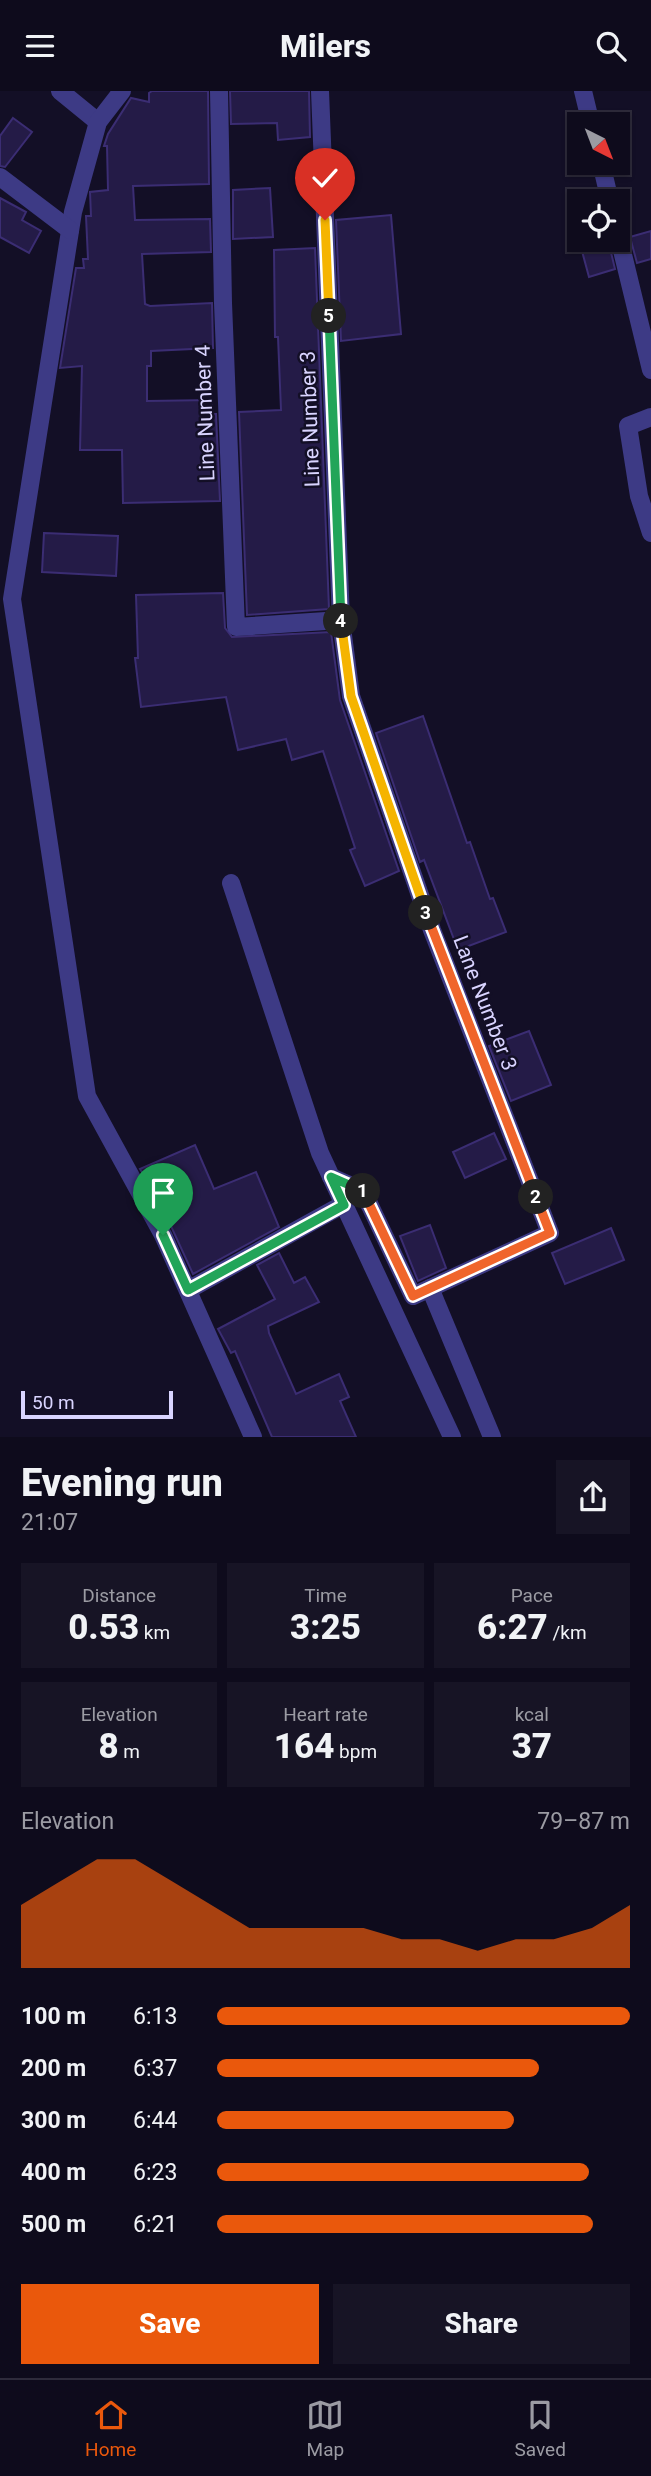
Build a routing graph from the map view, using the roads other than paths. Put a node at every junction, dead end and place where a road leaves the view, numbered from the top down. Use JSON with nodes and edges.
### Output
{"nodes":[{"id":1,"x":60,"y":91,"type":"edge"},
{"id":2,"x":122,"y":91,"type":"edge"},
{"id":3,"x":219,"y":91,"type":"edge"},
{"id":4,"x":320,"y":91,"type":"edge"},
{"id":5,"x":583,"y":91,"type":"edge"},
{"id":6,"x":588,"y":112,"type":"edge"},
{"id":7,"x":98,"y":122,"type":"junction"},
{"id":8,"x":0,"y":177,"type":"edge"},
{"id":9,"x":70,"y":230,"type":"junction"},
{"id":10,"x":622,"y":252,"type":"edge"},
{"id":11,"x":651,"y":370,"type":"edge"},
{"id":12,"x":651,"y":417,"type":"edge"},
{"id":13,"x":651,"y":533,"type":"edge"},
{"id":14,"x":341,"y":620,"type":"junction"},
{"id":15,"x":231,"y":883,"type":"dead end"},
{"id":16,"x":331,"y":1177,"type":"junction"},
{"id":17,"x":344,"y":1205,"type":"junction"},
{"id":18,"x":430,"y":1289,"type":"junction"},
{"id":19,"x":188,"y":1290,"type":"junction"},
{"id":20,"x":253,"y":1437,"type":"edge"},
{"id":21,"x":452,"y":1437,"type":"edge"},
{"id":22,"x":492,"y":1437,"type":"edge"}],
"edges":[{"from":1,"to":7,"type":"street"},
{"from":2,"to":7,"type":"street"},
{"from":3,"to":14,"type":"street","name":"Line Number 4"},
{"from":4,"to":14,"type":"street","name":"Line Number 3"},
{"from":5,"to":6,"type":"street"},
{"from":7,"to":9,"type":"street"},
{"from":8,"to":9,"type":"street"},
{"from":9,"to":19,"type":"street"},
{"from":10,"to":11,"type":"street"},
{"from":12,"to":13,"type":"street"},
{"from":14,"to":18,"type":"street","name":"Lane Number 3"},
{"from":15,"to":16,"type":"street"},
{"from":16,"to":17,"type":"street"},
{"from":16,"to":18,"type":"street"},
{"from":17,"to":19,"type":"street"},
{"from":17,"to":21,"type":"street"},
{"from":18,"to":22,"type":"street"},
{"from":19,"to":20,"type":"street"}]}
